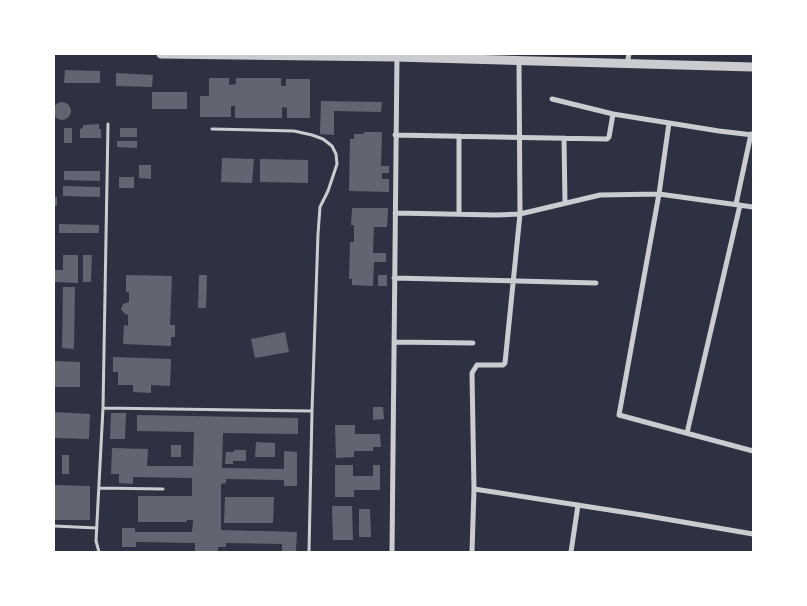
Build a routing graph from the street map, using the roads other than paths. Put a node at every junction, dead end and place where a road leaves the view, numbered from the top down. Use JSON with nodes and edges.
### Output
{"nodes":[{"id":1,"x":161,"y":54,"type":"edge"},
{"id":2,"x":262,"y":54,"type":"edge"},
{"id":3,"x":629,"y":54,"type":"edge"},
{"id":4,"x":397,"y":55,"type":"edge"},
{"id":5,"x":519,"y":61,"type":"junction"},
{"id":6,"x":627,"y":64,"type":"junction"},
{"id":7,"x":753,"y":67,"type":"edge"},
{"id":8,"x":552,"y":99,"type":"dead end"},
{"id":9,"x":613,"y":114,"type":"junction"},
{"id":10,"x":670,"y":123,"type":"junction"},
{"id":11,"x":108,"y":124,"type":"dead end"},
{"id":12,"x":212,"y":129,"type":"dead end"},
{"id":13,"x":396,"y":135,"type":"junction"},
{"id":14,"x":752,"y":135,"type":"edge"},
{"id":15,"x":459,"y":136,"type":"junction"},
{"id":16,"x":519,"y":137,"type":"junction"},
{"id":17,"x":564,"y":138,"type":"junction"},
{"id":18,"x":659,"y":194,"type":"junction"},
{"id":19,"x":564,"y":203,"type":"junction"},
{"id":20,"x":738,"y":205,"type":"junction"},
{"id":21,"x":753,"y":206,"type":"edge"},
{"id":22,"x":395,"y":213,"type":"junction"},
{"id":23,"x":460,"y":214,"type":"junction"},
{"id":24,"x":520,"y":214,"type":"junction"},
{"id":25,"x":394,"y":278,"type":"junction"},
{"id":26,"x":514,"y":280,"type":"junction"},
{"id":27,"x":596,"y":283,"type":"dead end"},
{"id":28,"x":394,"y":342,"type":"junction"},
{"id":29,"x":473,"y":343,"type":"dead end"},
{"id":30,"x":103,"y":408,"type":"junction"},
{"id":31,"x":312,"y":411,"type":"junction"},
{"id":32,"x":687,"y":433,"type":"junction"},
{"id":33,"x":753,"y":451,"type":"edge"},
{"id":34,"x":99,"y":488,"type":"junction"},
{"id":35,"x":163,"y":489,"type":"dead end"},
{"id":36,"x":474,"y":489,"type":"junction"},
{"id":37,"x":578,"y":505,"type":"junction"},
{"id":38,"x":54,"y":526,"type":"edge"},
{"id":39,"x":97,"y":528,"type":"junction"},
{"id":40,"x":753,"y":534,"type":"edge"},
{"id":41,"x":99,"y":552,"type":"edge"},
{"id":42,"x":308,"y":552,"type":"edge"},
{"id":43,"x":392,"y":552,"type":"edge"},
{"id":44,"x":472,"y":552,"type":"edge"},
{"id":45,"x":571,"y":552,"type":"edge"}],
"edges":[{"from":1,"to":2,"type":"street"},
{"from":2,"to":4,"type":"street"},
{"from":3,"to":6,"type":"street"},
{"from":4,"to":5,"type":"street"},
{"from":4,"to":13,"type":"street"},
{"from":5,"to":6,"type":"street"},
{"from":5,"to":16,"type":"street"},
{"from":6,"to":7,"type":"street"},
{"from":8,"to":9,"type":"street"},
{"from":9,"to":10,"type":"street"},
{"from":9,"to":17,"type":"street"},
{"from":10,"to":14,"type":"street"},
{"from":10,"to":18,"type":"street"},
{"from":11,"to":30,"type":"lane"},
{"from":12,"to":31,"type":"lane"},
{"from":13,"to":15,"type":"street"},
{"from":13,"to":22,"type":"street"},
{"from":14,"to":20,"type":"street"},
{"from":15,"to":16,"type":"street"},
{"from":15,"to":23,"type":"street"},
{"from":16,"to":17,"type":"street"},
{"from":16,"to":24,"type":"street"},
{"from":17,"to":19,"type":"street"},
{"from":18,"to":19,"type":"street"},
{"from":18,"to":20,"type":"street"},
{"from":18,"to":32,"type":"street"},
{"from":19,"to":24,"type":"street"},
{"from":20,"to":21,"type":"street"},
{"from":20,"to":32,"type":"street"},
{"from":22,"to":23,"type":"street"},
{"from":22,"to":25,"type":"street"},
{"from":23,"to":24,"type":"street"},
{"from":24,"to":26,"type":"street"},
{"from":25,"to":26,"type":"street"},
{"from":25,"to":28,"type":"street"},
{"from":26,"to":27,"type":"street"},
{"from":26,"to":36,"type":"street"},
{"from":28,"to":29,"type":"street"},
{"from":28,"to":43,"type":"street"},
{"from":30,"to":31,"type":"lane"},
{"from":30,"to":34,"type":"lane"},
{"from":31,"to":42,"type":"lane"},
{"from":32,"to":33,"type":"street"},
{"from":34,"to":35,"type":"lane"},
{"from":34,"to":39,"type":"lane"},
{"from":36,"to":37,"type":"street"},
{"from":36,"to":44,"type":"street"},
{"from":37,"to":40,"type":"street"},
{"from":37,"to":45,"type":"street"},
{"from":38,"to":39,"type":"lane"},
{"from":39,"to":41,"type":"lane"}]}
